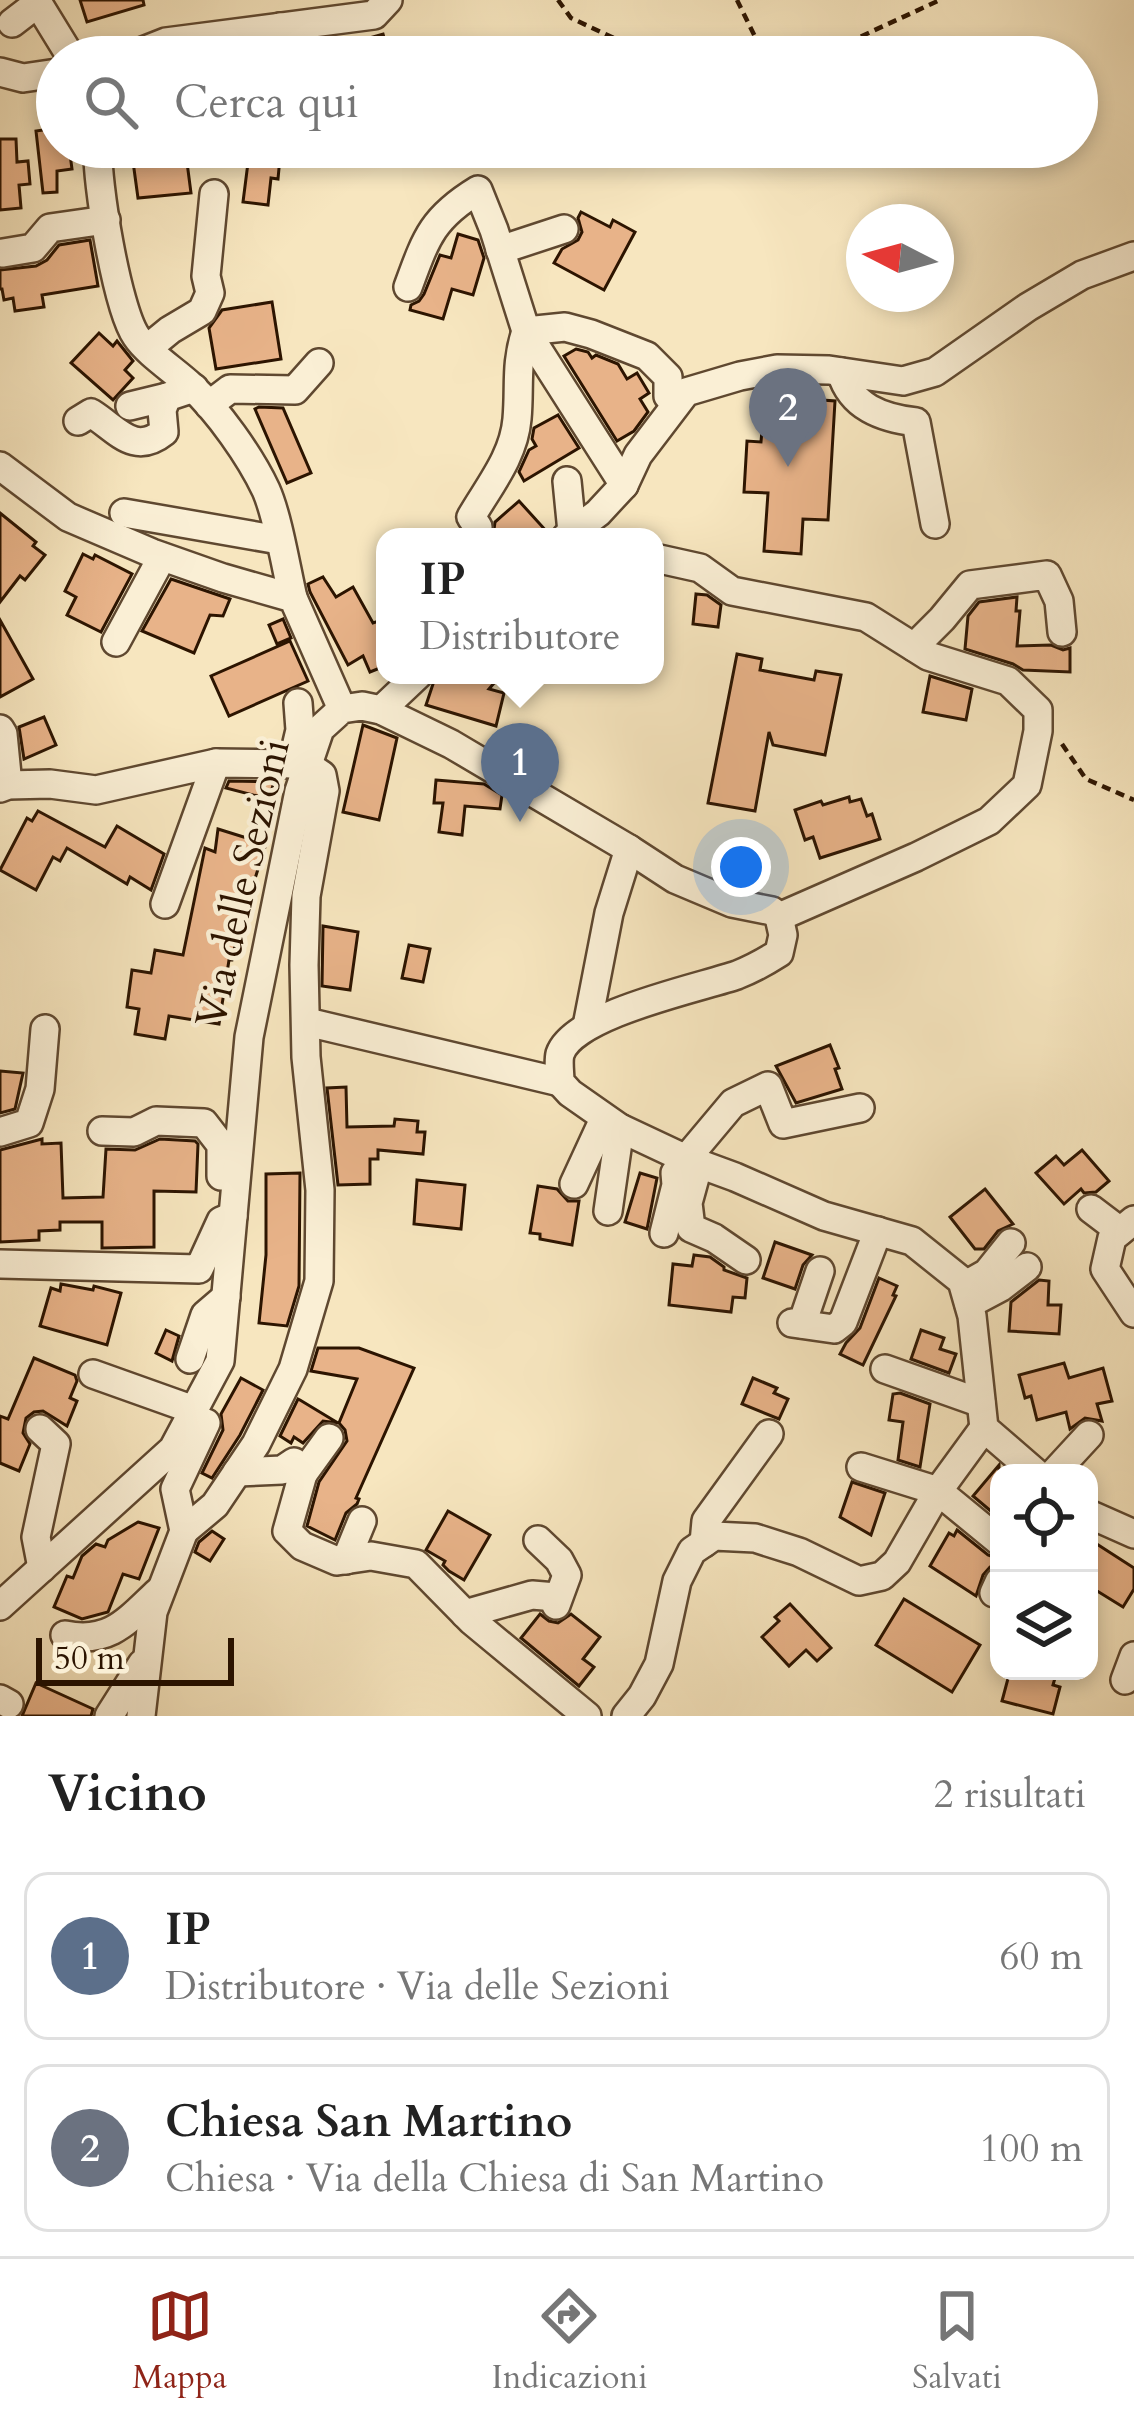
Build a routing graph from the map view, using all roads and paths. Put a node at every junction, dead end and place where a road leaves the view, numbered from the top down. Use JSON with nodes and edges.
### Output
{"nodes":[{"id":1,"x":388,"y":0,"type":"edge"},
{"id":2,"x":558,"y":0,"type":"edge"},
{"id":3,"x":737,"y":0,"type":"edge"},
{"id":4,"x":940,"y":0,"type":"edge"},
{"id":5,"x":37,"y":2,"type":"edge"},
{"id":6,"x":295,"y":17,"type":"edge"},
{"id":7,"x":12,"y":23,"type":"dead end"},
{"id":8,"x":58,"y":36,"type":"edge"},
{"id":9,"x":262,"y":36,"type":"edge"},
{"id":10,"x":609,"y":36,"type":"edge"},
{"id":11,"x":755,"y":36,"type":"edge"},
{"id":12,"x":862,"y":36,"type":"edge"},
{"id":13,"x":0,"y":72,"type":"edge"},
{"id":14,"x":36,"y":76,"type":"edge"},
{"id":15,"x":98,"y":168,"type":"edge"},
{"id":16,"x":214,"y":194,"type":"dead end"},
{"id":17,"x":106,"y":220,"type":"junction"},
{"id":18,"x":564,"y":229,"type":"dead end"},
{"id":19,"x":500,"y":250,"type":"junction"},
{"id":20,"x":3,"y":253,"type":"edge"},
{"id":21,"x":1134,"y":256,"type":"edge"},
{"id":22,"x":408,"y":287,"type":"dead end"},
{"id":23,"x":526,"y":331,"type":"junction"},
{"id":24,"x":148,"y":348,"type":"junction"},
{"id":25,"x":320,"y":363,"type":"dead end"},
{"id":26,"x":841,"y":372,"type":"junction"},
{"id":27,"x":668,"y":396,"type":"dead end"},
{"id":28,"x":190,"y":397,"type":"junction"},
{"id":29,"x":130,"y":406,"type":"dead end"},
{"id":30,"x":78,"y":421,"type":"dead end"},
{"id":31,"x":0,"y":466,"type":"edge"},
{"id":32,"x":567,"y":482,"type":"dead end"},
{"id":33,"x":624,"y":484,"type":"junction"},
{"id":34,"x":124,"y":513,"type":"dead end"},
{"id":35,"x":935,"y":524,"type":"dead end"},
{"id":36,"x":478,"y":527,"type":"dead end"},
{"id":37,"x":569,"y":528,"type":"edge"},
{"id":38,"x":578,"y":528,"type":"edge"},
{"id":39,"x":279,"y":540,"type":"junction"},
{"id":40,"x":162,"y":557,"type":"junction"},
{"id":41,"x":664,"y":560,"type":"edge"},
{"id":42,"x":293,"y":598,"type":"junction"},
{"id":43,"x":1062,"y":632,"type":"dead end"},
{"id":44,"x":116,"y":642,"type":"dead end"},
{"id":45,"x":914,"y":647,"type":"junction"},
{"id":46,"x":408,"y":684,"type":"edge"},
{"id":47,"x":298,"y":703,"type":"dead end"},
{"id":48,"x":342,"y":709,"type":"junction"},
{"id":49,"x":381,"y":710,"type":"junction"},
{"id":50,"x":1038,"y":710,"type":"junction"},
{"id":51,"x":0,"y":729,"type":"edge"},
{"id":52,"x":216,"y":763,"type":"junction"},
{"id":53,"x":299,"y":764,"type":"junction"},
{"id":54,"x":4,"y":786,"type":"edge"},
{"id":55,"x":1134,"y":800,"type":"edge"},
{"id":56,"x":195,"y":823,"type":"junction"},
{"id":57,"x":166,"y":838,"type":"dead end"},
{"id":58,"x":629,"y":849,"type":"junction"},
{"id":59,"x":165,"y":904,"type":"dead end"},
{"id":60,"x":779,"y":916,"type":"junction"},
{"id":61,"x":307,"y":1022,"type":"junction"},
{"id":62,"x":587,"y":1026,"type":"junction"},
{"id":63,"x":45,"y":1029,"type":"dead end"},
{"id":64,"x":560,"y":1082,"type":"junction"},
{"id":65,"x":860,"y":1108,"type":"dead end"},
{"id":66,"x":612,"y":1124,"type":"junction"},
{"id":67,"x":102,"y":1131,"type":"dead end"},
{"id":68,"x":0,"y":1132,"type":"edge"},
{"id":69,"x":688,"y":1159,"type":"junction"},
{"id":70,"x":574,"y":1184,"type":"dead end"},
{"id":71,"x":234,"y":1209,"type":"junction"},
{"id":72,"x":1090,"y":1209,"type":"dead end"},
{"id":73,"x":608,"y":1211,"type":"dead end"},
{"id":74,"x":1127,"y":1225,"type":"edge"},
{"id":75,"x":878,"y":1231,"type":"junction"},
{"id":76,"x":664,"y":1233,"type":"dead end"},
{"id":77,"x":96,"y":1237,"type":"dead end"},
{"id":78,"x":1011,"y":1243,"type":"dead end"},
{"id":79,"x":746,"y":1260,"type":"dead end"},
{"id":80,"x":0,"y":1264,"type":"edge"},
{"id":81,"x":95,"y":1266,"type":"junction"},
{"id":82,"x":1027,"y":1267,"type":"dead end"},
{"id":83,"x":820,"y":1271,"type":"dead end"},
{"id":84,"x":966,"y":1295,"type":"junction"},
{"id":85,"x":226,"y":1297,"type":"junction"},
{"id":86,"x":1131,"y":1304,"type":"edge"},
{"id":87,"x":190,"y":1359,"type":"dead end"},
{"id":88,"x":220,"y":1361,"type":"junction"},
{"id":89,"x":894,"y":1365,"type":"dead end"},
{"id":90,"x":93,"y":1374,"type":"dead end"},
{"id":91,"x":194,"y":1410,"type":"junction"},
{"id":92,"x":983,"y":1415,"type":"junction"},
{"id":93,"x":40,"y":1429,"type":"dead end"},
{"id":94,"x":769,"y":1434,"type":"dead end"},
{"id":95,"x":1089,"y":1435,"type":"dead end"},
{"id":96,"x":329,"y":1438,"type":"dead end"},
{"id":97,"x":1028,"y":1464,"type":"edge"},
{"id":98,"x":1062,"y":1464,"type":"edge"},
{"id":99,"x":862,"y":1468,"type":"dead end"},
{"id":100,"x":237,"y":1472,"type":"junction"},
{"id":101,"x":303,"y":1474,"type":"junction"},
{"id":102,"x":938,"y":1490,"type":"junction"},
{"id":103,"x":1098,"y":1518,"type":"edge"},
{"id":104,"x":362,"y":1521,"type":"dead end"},
{"id":105,"x":184,"y":1531,"type":"junction"},
{"id":106,"x":990,"y":1533,"type":"edge"},
{"id":107,"x":1133,"y":1536,"type":"edge"},
{"id":108,"x":538,"y":1540,"type":"dead end"},
{"id":109,"x":704,"y":1543,"type":"junction"},
{"id":110,"x":346,"y":1560,"type":"junction"},
{"id":111,"x":42,"y":1568,"type":"junction"},
{"id":112,"x":163,"y":1588,"type":"junction"},
{"id":113,"x":0,"y":1606,"type":"edge"},
{"id":114,"x":465,"y":1614,"type":"junction"},
{"id":115,"x":65,"y":1635,"type":"dead end"},
{"id":116,"x":147,"y":1657,"type":"junction"},
{"id":117,"x":109,"y":1716,"type":"edge"},
{"id":118,"x":141,"y":1716,"type":"edge"},
{"id":119,"x":587,"y":1716,"type":"edge"},
{"id":120,"x":626,"y":1716,"type":"edge"}],
"edges":[{"from":1,"to":6,"type":"street"},
{"from":2,"to":10,"type":"path"},
{"from":3,"to":11,"type":"path"},
{"from":4,"to":12,"type":"path"},
{"from":5,"to":7,"type":"street"},
{"from":5,"to":8,"type":"street"},
{"from":6,"to":9,"type":"street"},
{"from":13,"to":14,"type":"street"},
{"from":15,"to":17,"type":"street"},
{"from":16,"to":24,"type":"street"},
{"from":17,"to":20,"type":"street"},
{"from":17,"to":24,"type":"street"},
{"from":18,"to":19,"type":"street"},
{"from":19,"to":22,"type":"street"},
{"from":19,"to":23,"type":"street"},
{"from":21,"to":26,"type":"street"},
{"from":23,"to":27,"type":"street"},
{"from":23,"to":33,"type":"street"},
{"from":23,"to":36,"type":"street"},
{"from":24,"to":28,"type":"street"},
{"from":25,"to":28,"type":"street"},
{"from":26,"to":33,"type":"street"},
{"from":26,"to":35,"type":"street"},
{"from":28,"to":29,"type":"street"},
{"from":28,"to":30,"type":"street"},
{"from":28,"to":39,"type":"street"},
{"from":31,"to":40,"type":"street"},
{"from":32,"to":37,"type":"street"},
{"from":33,"to":38,"type":"street"},
{"from":34,"to":39,"type":"street"},
{"from":39,"to":42,"type":"street"},
{"from":40,"to":42,"type":"street"},
{"from":40,"to":44,"type":"street"},
{"from":41,"to":45,"type":"street"},
{"from":42,"to":48,"type":"street"},
{"from":43,"to":45,"type":"street"},
{"from":45,"to":50,"type":"street"},
{"from":46,"to":49,"type":"street"},
{"from":47,"to":53,"type":"street"},
{"from":48,"to":49,"type":"street","name":"Via delle Sezioni"},
{"from":48,"to":53,"type":"street","name":"Via delle Sezioni"},
{"from":49,"to":58,"type":"street","name":"Via delle Sezioni"},
{"from":50,"to":55,"type":"path"},
{"from":50,"to":60,"type":"street"},
{"from":51,"to":54,"type":"street"},
{"from":52,"to":53,"type":"street"},
{"from":52,"to":54,"type":"street"},
{"from":52,"to":56,"type":"street"},
{"from":53,"to":61,"type":"street"},
{"from":53,"to":71,"type":"street","name":"Via delle Sezioni"},
{"from":56,"to":57,"type":"street"},
{"from":56,"to":59,"type":"street"},
{"from":58,"to":60,"type":"street","name":"Via delle Sezioni"},
{"from":58,"to":62,"type":"street"},
{"from":60,"to":62,"type":"street"},
{"from":61,"to":64,"type":"street"},
{"from":61,"to":100,"type":"street"},
{"from":62,"to":64,"type":"street"},
{"from":63,"to":68,"type":"street"},
{"from":64,"to":66,"type":"street"},
{"from":65,"to":69,"type":"street"},
{"from":66,"to":69,"type":"street"},
{"from":66,"to":70,"type":"street"},
{"from":66,"to":73,"type":"street"},
{"from":67,"to":71,"type":"street"},
{"from":69,"to":75,"type":"street"},
{"from":69,"to":76,"type":"street"},
{"from":69,"to":79,"type":"street"},
{"from":71,"to":81,"type":"street"},
{"from":71,"to":85,"type":"street","name":"Via delle Sezioni"},
{"from":72,"to":74,"type":"street"},
{"from":74,"to":86,"type":"street"},
{"from":75,"to":83,"type":"street"},
{"from":75,"to":84,"type":"street"},
{"from":77,"to":81,"type":"street"},
{"from":78,"to":84,"type":"street"},
{"from":80,"to":81,"type":"street"},
{"from":82,"to":84,"type":"street"},
{"from":84,"to":92,"type":"street"},
{"from":85,"to":87,"type":"street"},
{"from":85,"to":88,"type":"street","name":"Via delle Sezioni"},
{"from":88,"to":91,"type":"street","name":"Via delle Sezioni"},
{"from":88,"to":105,"type":"street"},
{"from":89,"to":92,"type":"street"},
{"from":90,"to":91,"type":"street"},
{"from":91,"to":111,"type":"street","name":"Via delle Sezioni"},
{"from":92,"to":97,"type":"street"},
{"from":92,"to":102,"type":"street"},
{"from":93,"to":111,"type":"street"},
{"from":94,"to":109,"type":"street"},
{"from":95,"to":98,"type":"street"},
{"from":96,"to":101,"type":"street"},
{"from":99,"to":102,"type":"street"},
{"from":100,"to":101,"type":"street"},
{"from":100,"to":105,"type":"street"},
{"from":101,"to":110,"type":"street"},
{"from":102,"to":106,"type":"street"},
{"from":102,"to":109,"type":"street"},
{"from":103,"to":107,"type":"street"},
{"from":104,"to":110,"type":"street"},
{"from":105,"to":112,"type":"street"},
{"from":108,"to":114,"type":"street"},
{"from":109,"to":120,"type":"street"},
{"from":110,"to":114,"type":"street"},
{"from":111,"to":113,"type":"street","name":"Via delle Sezioni"},
{"from":112,"to":115,"type":"street"},
{"from":112,"to":116,"type":"street"},
{"from":114,"to":119,"type":"street"},
{"from":116,"to":117,"type":"street"},
{"from":116,"to":118,"type":"street"}]}
